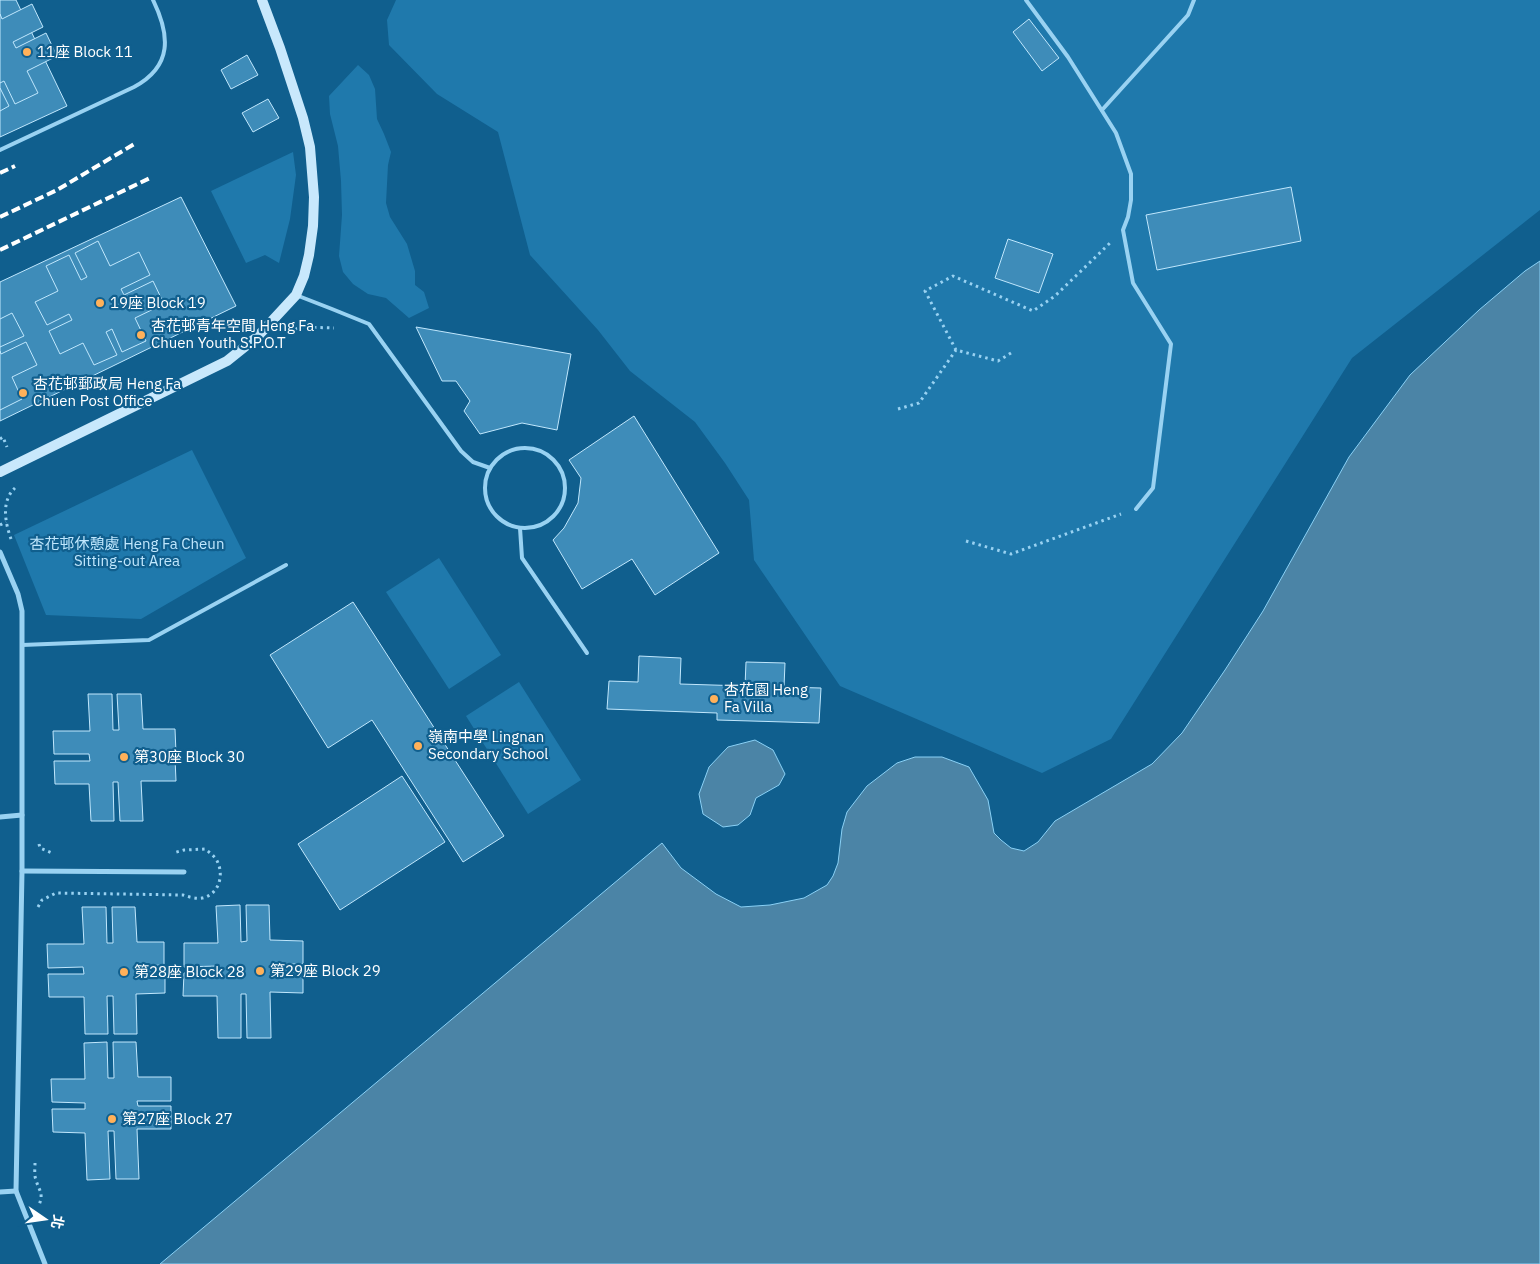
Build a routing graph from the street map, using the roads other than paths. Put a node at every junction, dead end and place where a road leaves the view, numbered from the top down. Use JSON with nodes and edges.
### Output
{"nodes":[{"id":1,"x":153,"y":0,"type":"edge"},
{"id":2,"x":262,"y":0,"type":"edge"},
{"id":3,"x":1026,"y":0,"type":"edge"},
{"id":4,"x":1194,"y":0,"type":"edge"},
{"id":5,"x":1102,"y":110,"type":"junction"},
{"id":6,"x":0,"y":150,"type":"edge"},
{"id":7,"x":296,"y":295,"type":"junction"},
{"id":8,"x":490,"y":468,"type":"junction"},
{"id":9,"x":0,"y":472,"type":"edge"},
{"id":10,"x":1136,"y":509,"type":"road end"},
{"id":11,"x":520,"y":528,"type":"junction"},
{"id":12,"x":0,"y":552,"type":"edge"},
{"id":13,"x":286,"y":565,"type":"dead end"},
{"id":14,"x":22,"y":645,"type":"junction"},
{"id":15,"x":587,"y":653,"type":"dead end"},
{"id":16,"x":22,"y":815,"type":"junction"},
{"id":17,"x":0,"y":817,"type":"edge"},
{"id":18,"x":22,"y":871,"type":"junction"},
{"id":19,"x":184,"y":872,"type":"dead end"},
{"id":20,"x":16,"y":1191,"type":"junction"},
{"id":21,"x":0,"y":1192,"type":"edge"},
{"id":22,"x":45,"y":1264,"type":"edge"}],
"edges":[{"from":1,"to":6,"type":"lane"},
{"from":2,"to":7,"type":"street"},
{"from":3,"to":5,"type":"lane"},
{"from":4,"to":5,"type":"lane"},
{"from":5,"to":10,"type":"lane"},
{"from":7,"to":8,"type":"lane"},
{"from":7,"to":9,"type":"street"},
{"from":8,"to":11,"type":"lane"},
{"from":8,"to":11,"type":"lane"},
{"from":11,"to":15,"type":"lane"},
{"from":12,"to":14,"type":"street"},
{"from":13,"to":14,"type":"lane"},
{"from":14,"to":16,"type":"street"},
{"from":16,"to":17,"type":"street"},
{"from":16,"to":18,"type":"street"},
{"from":18,"to":19,"type":"street"},
{"from":18,"to":20,"type":"street"},
{"from":20,"to":21,"type":"street"},
{"from":20,"to":22,"type":"street"}]}
